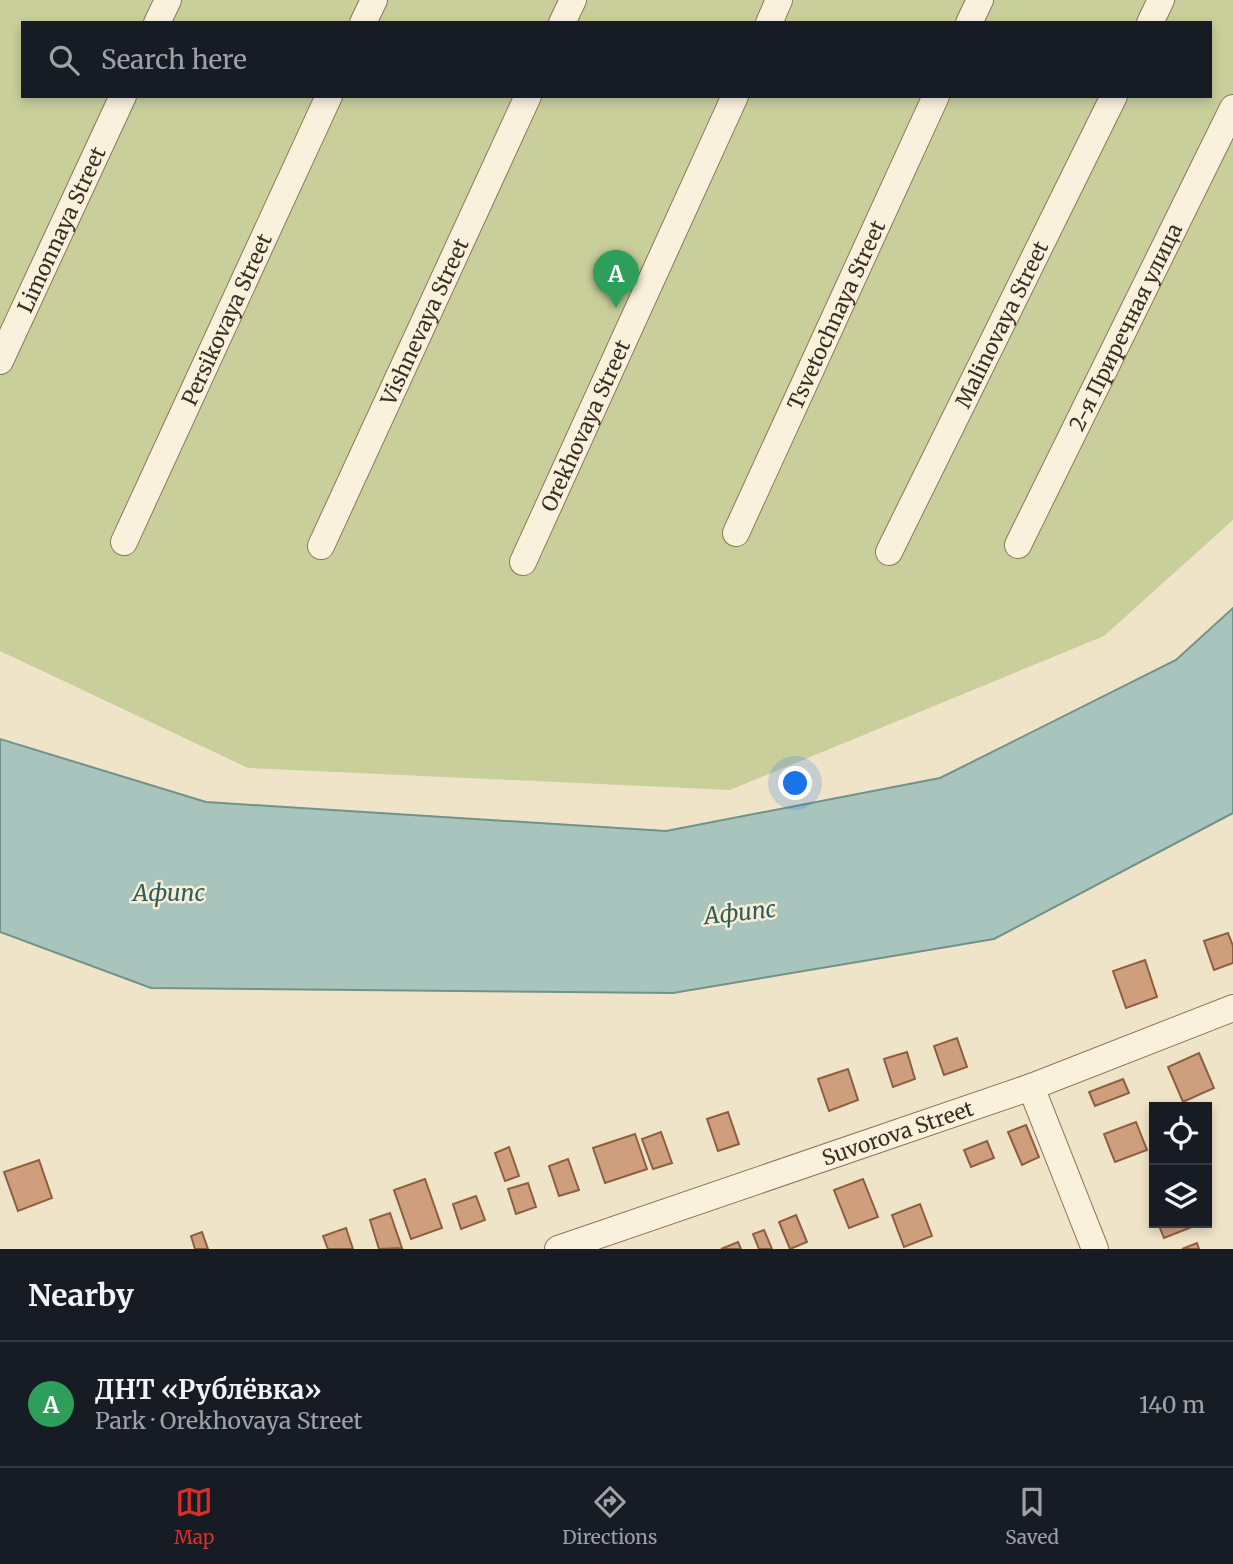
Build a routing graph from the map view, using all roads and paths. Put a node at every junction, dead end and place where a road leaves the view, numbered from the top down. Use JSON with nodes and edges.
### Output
{"nodes":[{"id":1,"x":168,"y":0,"type":"edge"},
{"id":2,"x":374,"y":0,"type":"edge"},
{"id":3,"x":573,"y":0,"type":"edge"},
{"id":4,"x":779,"y":0,"type":"edge"},
{"id":5,"x":980,"y":0,"type":"edge"},
{"id":6,"x":1161,"y":0,"type":"edge"},
{"id":7,"x":158,"y":21,"type":"edge"},
{"id":8,"x":364,"y":21,"type":"edge"},
{"id":9,"x":563,"y":21,"type":"edge"},
{"id":10,"x":770,"y":21,"type":"edge"},
{"id":11,"x":971,"y":21,"type":"edge"},
{"id":12,"x":1151,"y":21,"type":"edge"},
{"id":13,"x":122,"y":98,"type":"edge"},
{"id":14,"x":329,"y":98,"type":"edge"},
{"id":15,"x":527,"y":98,"type":"edge"},
{"id":16,"x":734,"y":98,"type":"edge"},
{"id":17,"x":935,"y":98,"type":"edge"},
{"id":18,"x":1113,"y":98,"type":"edge"},
{"id":19,"x":1233,"y":108,"type":"edge"},
{"id":20,"x":0,"y":361,"type":"edge"},
{"id":21,"x":736,"y":533,"type":"dead end"},
{"id":22,"x":124,"y":542,"type":"dead end"},
{"id":23,"x":1018,"y":545,"type":"dead end"},
{"id":24,"x":321,"y":546,"type":"dead end"},
{"id":25,"x":889,"y":552,"type":"dead end"},
{"id":26,"x":523,"y":562,"type":"dead end"},
{"id":27,"x":1233,"y":1008,"type":"edge"},
{"id":28,"x":1031,"y":1087,"type":"junction"},
{"id":29,"x":558,"y":1249,"type":"edge"},
{"id":30,"x":1095,"y":1249,"type":"edge"}],
"edges":[{"from":1,"to":7,"type":"street"},
{"from":2,"to":8,"type":"street"},
{"from":3,"to":9,"type":"street"},
{"from":4,"to":10,"type":"street"},
{"from":5,"to":11,"type":"street"},
{"from":6,"to":12,"type":"street"},
{"from":13,"to":20,"type":"street","name":"Limonnaya Street"},
{"from":14,"to":22,"type":"street","name":"Persikovaya Street"},
{"from":15,"to":24,"type":"street","name":"Vishnevaya Street"},
{"from":16,"to":26,"type":"street","name":"Orekhovaya Street"},
{"from":17,"to":21,"type":"street","name":"Tsvetochnaya Street"},
{"from":18,"to":25,"type":"street","name":"Malinovaya Street"},
{"from":19,"to":23,"type":"street","name":"2-я Приречная улица"},
{"from":27,"to":28,"type":"street","name":"Suvorova Street"},
{"from":28,"to":29,"type":"street","name":"Suvorova Street"},
{"from":28,"to":30,"type":"street"}]}
